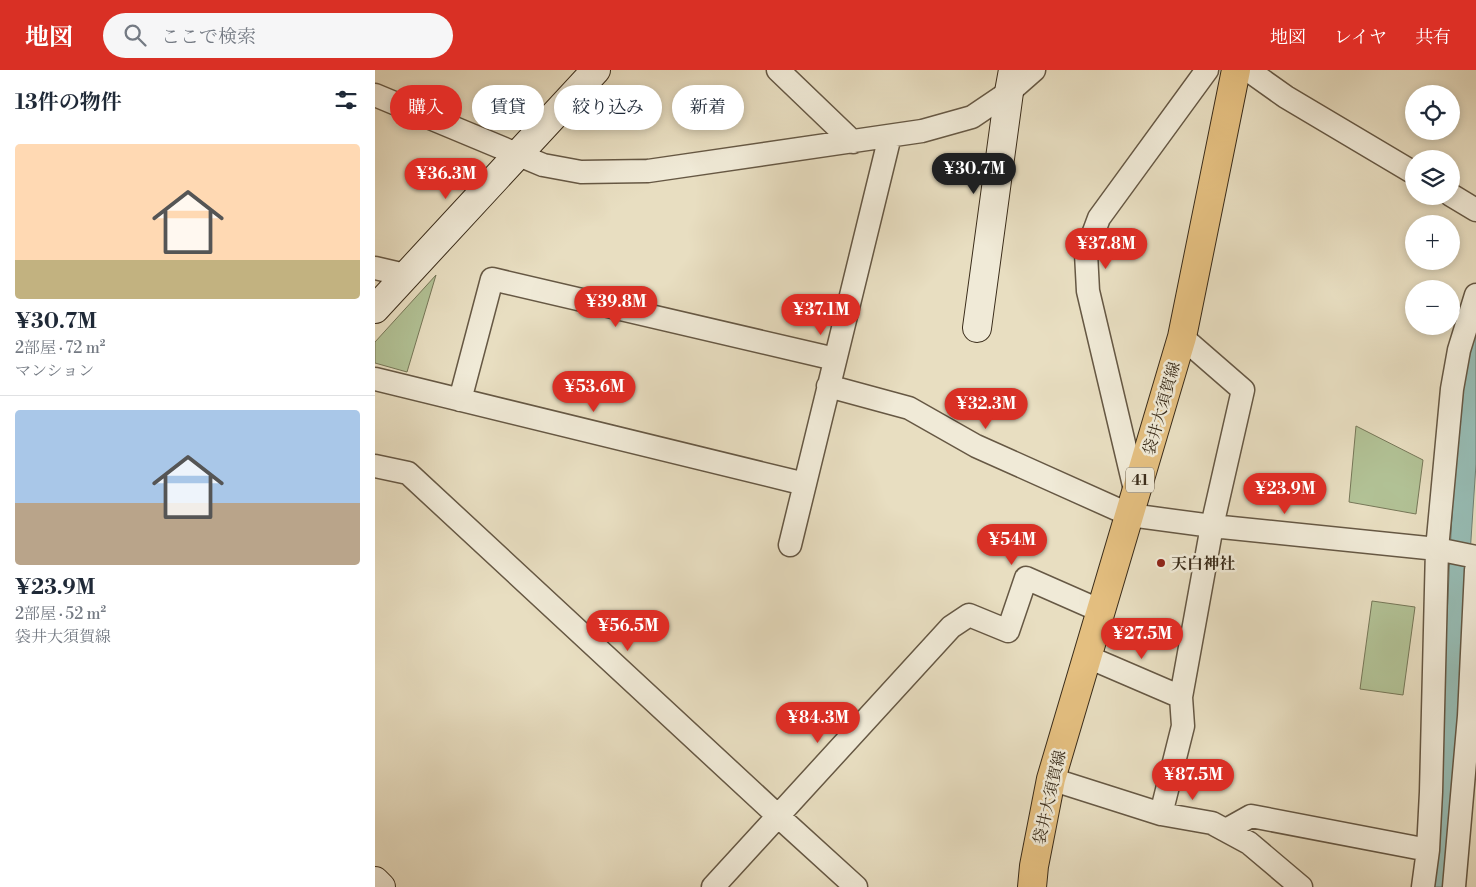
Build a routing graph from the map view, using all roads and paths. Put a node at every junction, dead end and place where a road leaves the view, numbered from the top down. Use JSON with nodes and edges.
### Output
{"nodes":[{"id":1,"x":596,"y":70,"type":"edge"},
{"id":2,"x":779,"y":70,"type":"edge"},
{"id":3,"x":1034,"y":70,"type":"edge"},
{"id":4,"x":1207,"y":70,"type":"edge"},
{"id":5,"x":1236,"y":70,"type":"edge"},
{"id":6,"x":1248,"y":70,"type":"edge"},
{"id":7,"x":1011,"y":81,"type":"edge"},
{"id":8,"x":375,"y":95,"type":"edge"},
{"id":9,"x":890,"y":136,"type":"junction"},
{"id":10,"x":853,"y":142,"type":"junction"},
{"id":11,"x":518,"y":154,"type":"junction"},
{"id":12,"x":1405,"y":168,"type":"edge"},
{"id":13,"x":1460,"y":200,"type":"edge"},
{"id":14,"x":1476,"y":210,"type":"edge"},
{"id":15,"x":375,"y":268,"type":"edge"},
{"id":16,"x":405,"y":275,"type":"junction"},
{"id":17,"x":1476,"y":295,"type":"edge"},
{"id":18,"x":375,"y":309,"type":"edge"},
{"id":19,"x":977,"y":328,"type":"dead end"},
{"id":20,"x":1182,"y":337,"type":"junction"},
{"id":21,"x":835,"y":359,"type":"junction"},
{"id":22,"x":375,"y":379,"type":"edge"},
{"id":23,"x":829,"y":386,"type":"junction"},
{"id":24,"x":460,"y":400,"type":"junction"},
{"id":25,"x":375,"y":466,"type":"edge"},
{"id":26,"x":805,"y":484,"type":"junction"},
{"id":27,"x":1133,"y":504,"type":"junction"},
{"id":28,"x":1212,"y":526,"type":"junction"},
{"id":29,"x":790,"y":545,"type":"dead end"},
{"id":30,"x":1437,"y":550,"type":"junction"},
{"id":31,"x":1476,"y":557,"type":"edge"},
{"id":32,"x":1476,"y":570,"type":"edge"},
{"id":33,"x":1101,"y":611,"type":"junction"},
{"id":34,"x":1088,"y":657,"type":"junction"},
{"id":35,"x":1181,"y":697,"type":"junction"},
{"id":36,"x":1473,"y":716,"type":"edge"},
{"id":37,"x":1051,"y":779,"type":"junction"},
{"id":38,"x":1161,"y":814,"type":"junction"},
{"id":39,"x":778,"y":816,"type":"junction"},
{"id":40,"x":1225,"y":830,"type":"junction"},
{"id":41,"x":1428,"y":850,"type":"junction"},
{"id":42,"x":375,"y":881,"type":"edge"},
{"id":43,"x":381,"y":887,"type":"edge"},
{"id":44,"x":713,"y":887,"type":"edge"},
{"id":45,"x":856,"y":887,"type":"edge"},
{"id":46,"x":1032,"y":887,"type":"edge"},
{"id":47,"x":1301,"y":887,"type":"edge"},
{"id":48,"x":1423,"y":887,"type":"edge"},
{"id":49,"x":1455,"y":887,"type":"edge"}],
"edges":[{"from":1,"to":11,"type":"street"},
{"from":2,"to":10,"type":"street"},
{"from":3,"to":7,"type":"street"},
{"from":4,"to":27,"type":"street"},
{"from":5,"to":20,"type":"main road","name":"袋井大須賀線","number":"41"},
{"from":6,"to":12,"type":"street"},
{"from":7,"to":9,"type":"street"},
{"from":7,"to":19,"type":"street"},
{"from":8,"to":11,"type":"street"},
{"from":9,"to":10,"type":"street"},
{"from":9,"to":21,"type":"street"},
{"from":10,"to":11,"type":"street"},
{"from":11,"to":16,"type":"street"},
{"from":13,"to":14,"type":"street"},
{"from":15,"to":16,"type":"street"},
{"from":16,"to":18,"type":"street"},
{"from":17,"to":30,"type":"street"},
{"from":20,"to":27,"type":"main road","name":"袋井大須賀線","number":"41"},
{"from":20,"to":28,"type":"street"},
{"from":21,"to":23,"type":"street"},
{"from":21,"to":24,"type":"street"},
{"from":22,"to":24,"type":"street"},
{"from":23,"to":26,"type":"street"},
{"from":23,"to":27,"type":"street"},
{"from":24,"to":26,"type":"street"},
{"from":25,"to":39,"type":"street"},
{"from":26,"to":29,"type":"street"},
{"from":27,"to":28,"type":"street"},
{"from":27,"to":33,"type":"main road","name":"袋井大須賀線","number":"41"},
{"from":28,"to":30,"type":"street"},
{"from":28,"to":35,"type":"street"},
{"from":30,"to":31,"type":"street"},
{"from":30,"to":41,"type":"street"},
{"from":32,"to":36,"type":"street"},
{"from":33,"to":34,"type":"main road","name":"袋井大須賀線","number":"41"},
{"from":33,"to":39,"type":"street"},
{"from":34,"to":35,"type":"street"},
{"from":34,"to":37,"type":"main road","name":"袋井大須賀線","number":"41"},
{"from":35,"to":38,"type":"street"},
{"from":36,"to":49,"type":"street"},
{"from":37,"to":38,"type":"street"},
{"from":37,"to":46,"type":"main road","name":"袋井大須賀線","number":"41"},
{"from":38,"to":40,"type":"street"},
{"from":39,"to":44,"type":"street"},
{"from":39,"to":45,"type":"street"},
{"from":40,"to":41,"type":"street"},
{"from":40,"to":47,"type":"street"},
{"from":41,"to":48,"type":"street"},
{"from":42,"to":43,"type":"street"}]}
